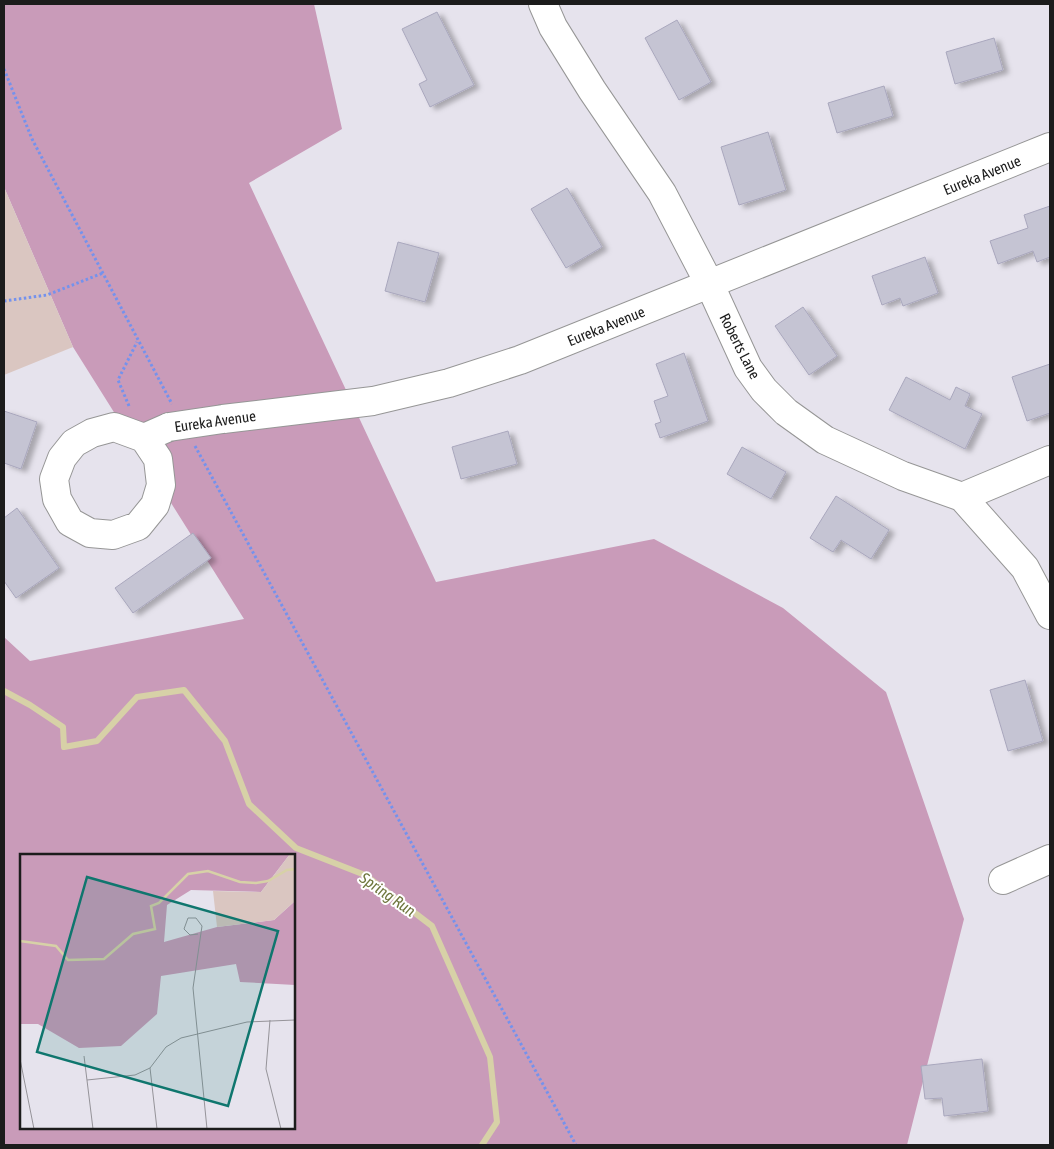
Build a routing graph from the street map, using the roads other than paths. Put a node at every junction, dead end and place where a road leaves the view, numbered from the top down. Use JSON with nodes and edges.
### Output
{"nodes":[{"id":1,"x":543,"y":4,"type":"edge"},
{"id":2,"x":1050,"y":147,"type":"edge"},
{"id":3,"x":710,"y":285,"type":"junction"},
{"id":4,"x":144,"y":438,"type":"dead end"},
{"id":5,"x":1050,"y":460,"type":"edge"},
{"id":6,"x":962,"y":497,"type":"junction"},
{"id":7,"x":1050,"y":615,"type":"edge"},
{"id":8,"x":1050,"y":859,"type":"edge"},
{"id":9,"x":1003,"y":880,"type":"dead end"}],
"edges":[{"from":1,"to":3,"type":"street","name":"Roberts Lane"},
{"from":2,"to":3,"type":"street","name":"Eureka Avenue"},
{"from":3,"to":4,"type":"street","name":"Eureka Avenue","bridge":true},
{"from":3,"to":6,"type":"street","name":"Roberts Lane"},
{"from":5,"to":6,"type":"street"},
{"from":6,"to":7,"type":"street","name":"Roberts Lane"},
{"from":8,"to":9,"type":"street"}]}
